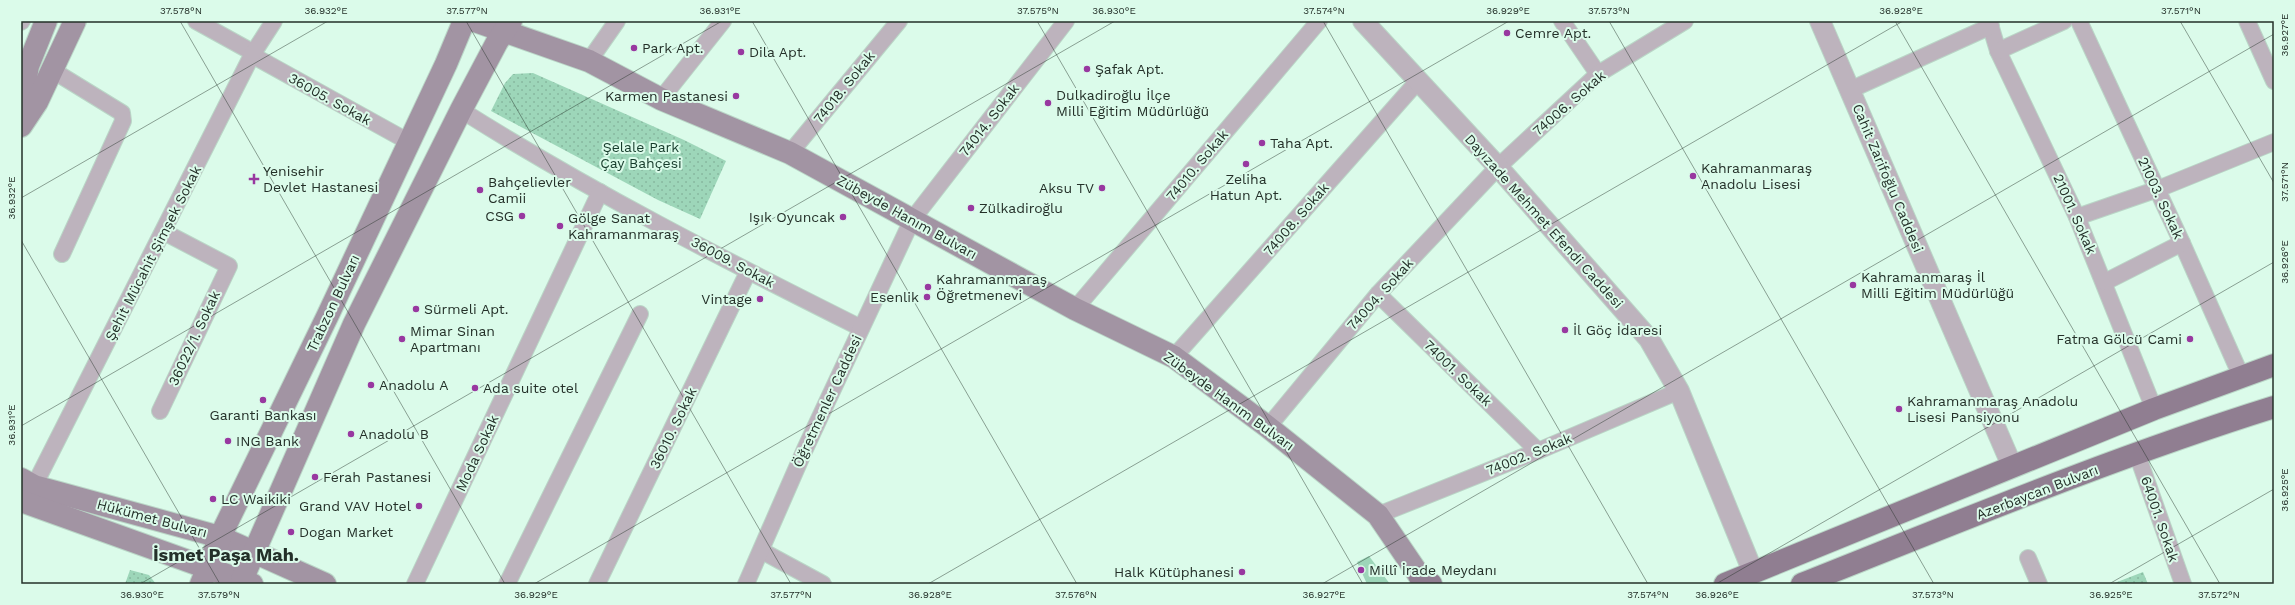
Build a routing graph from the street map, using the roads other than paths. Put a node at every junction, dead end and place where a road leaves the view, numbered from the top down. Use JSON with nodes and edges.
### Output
{"nodes":[{"id":1,"x":46,"y":21,"type":"edge"},
{"id":2,"x":74,"y":21,"type":"edge"},
{"id":3,"x":196,"y":21,"type":"edge"},
{"id":4,"x":274,"y":21,"type":"edge"},
{"id":5,"x":464,"y":21,"type":"edge"},
{"id":6,"x":475,"y":21,"type":"edge"},
{"id":7,"x":617,"y":21,"type":"edge"},
{"id":8,"x":723,"y":21,"type":"edge"},
{"id":9,"x":899,"y":21,"type":"edge"},
{"id":10,"x":1066,"y":21,"type":"edge"},
{"id":11,"x":1319,"y":21,"type":"edge"},
{"id":12,"x":1363,"y":21,"type":"edge"},
{"id":13,"x":1562,"y":21,"type":"edge"},
{"id":14,"x":1685,"y":21,"type":"edge"},
{"id":15,"x":1820,"y":21,"type":"edge"},
{"id":16,"x":2064,"y":21,"type":"edge"},
{"id":17,"x":2079,"y":21,"type":"edge"},
{"id":18,"x":2247,"y":21,"type":"edge"},
{"id":19,"x":1990,"y":24,"type":"edge"},
{"id":20,"x":508,"y":26,"type":"edge"},
{"id":21,"x":1998,"y":51,"type":"junction"},
{"id":22,"x":253,"y":54,"type":"junction"},
{"id":23,"x":589,"y":61,"type":"junction"},
{"id":24,"x":52,"y":70,"type":"junction"},
{"id":25,"x":1598,"y":74,"type":"junction"},
{"id":26,"x":1418,"y":81,"type":"junction"},
{"id":27,"x":2274,"y":81,"type":"edge"},
{"id":28,"x":1850,"y":90,"type":"junction"},
{"id":29,"x":661,"y":99,"type":"junction"},
{"id":30,"x":21,"y":107,"type":"edge"},
{"id":31,"x":461,"y":110,"type":"junction"},
{"id":32,"x":21,"y":126,"type":"edge"},
{"id":33,"x":408,"y":142,"type":"junction"},
{"id":34,"x":2274,"y":142,"type":"edge"},
{"id":35,"x":790,"y":153,"type":"junction"},
{"id":36,"x":1498,"y":167,"type":"junction"},
{"id":37,"x":2158,"y":189,"type":"junction"},
{"id":38,"x":600,"y":192,"type":"junction"},
{"id":39,"x":2077,"y":217,"type":"junction"},
{"id":40,"x":912,"y":220,"type":"junction"},
{"id":41,"x":164,"y":232,"type":"junction"},
{"id":42,"x":2182,"y":243,"type":"junction"},
{"id":43,"x":62,"y":254,"type":"dead end"},
{"id":44,"x":748,"y":272,"type":"junction"},
{"id":45,"x":2105,"y":282,"type":"junction"},
{"id":46,"x":1378,"y":294,"type":"junction"},
{"id":47,"x":1075,"y":309,"type":"junction"},
{"id":48,"x":640,"y":314,"type":"dead end"},
{"id":49,"x":861,"y":328,"type":"junction"},
{"id":50,"x":1174,"y":357,"type":"junction"},
{"id":51,"x":2274,"y":365,"type":"edge"},
{"id":52,"x":2241,"y":376,"type":"junction"},
{"id":53,"x":1679,"y":391,"type":"junction"},
{"id":54,"x":2274,"y":408,"type":"edge"},
{"id":55,"x":2154,"y":409,"type":"junction"},
{"id":56,"x":160,"y":411,"type":"dead end"},
{"id":57,"x":1268,"y":427,"type":"junction"},
{"id":58,"x":1538,"y":451,"type":"junction"},
{"id":59,"x":2138,"y":454,"type":"junction"},
{"id":60,"x":2012,"y":466,"type":"junction"},
{"id":61,"x":25,"y":489,"type":"edge"},
{"id":62,"x":1378,"y":515,"type":"junction"},
{"id":63,"x":220,"y":537,"type":"junction"},
{"id":64,"x":256,"y":551,"type":"junction"},
{"id":65,"x":762,"y":551,"type":"junction"},
{"id":66,"x":2028,"y":558,"type":"dead end"},
{"id":67,"x":1753,"y":572,"type":"junction"},
{"id":68,"x":204,"y":576,"type":"edge"},
{"id":69,"x":247,"y":582,"type":"edge"},
{"id":70,"x":1426,"y":582,"type":"edge"},
{"id":71,"x":325,"y":584,"type":"edge"},
{"id":72,"x":415,"y":584,"type":"edge"},
{"id":73,"x":507,"y":584,"type":"edge"},
{"id":74,"x":598,"y":584,"type":"edge"},
{"id":75,"x":746,"y":584,"type":"edge"},
{"id":76,"x":823,"y":584,"type":"edge"},
{"id":77,"x":1725,"y":584,"type":"edge"},
{"id":78,"x":1802,"y":584,"type":"edge"},
{"id":79,"x":2039,"y":584,"type":"edge"},
{"id":80,"x":2183,"y":584,"type":"edge"}],
"edges":[{"from":1,"to":30,"type":"main road"},
{"from":2,"to":24,"type":"main road"},
{"from":3,"to":22,"type":"street","name":"36005. Sokak"},
{"from":4,"to":22,"type":"street","name":"Şehit Mücahit Şimşek Sokak"},
{"from":5,"to":33,"type":"main road","name":"Trabzon Bulvarı"},
{"from":6,"to":20,"type":"main road","name":"Zübeyde Hanım Bulvarı"},
{"from":7,"to":23,"type":"street"},
{"from":8,"to":29,"type":"street"},
{"from":9,"to":35,"type":"street","name":"74018. Sokak"},
{"from":10,"to":40,"type":"street","name":"74014. Sokak"},
{"from":11,"to":47,"type":"street","name":"74010. Sokak"},
{"from":12,"to":26,"type":"street","name":"Dayızade Mehmet Efendi Caddesi"},
{"from":13,"to":25,"type":"street"},
{"from":14,"to":25,"type":"street","name":"74006. Sokak"},
{"from":15,"to":28,"type":"street","name":"Cahit Zarifoğlu Caddesi"},
{"from":16,"to":21,"type":"street"},
{"from":17,"to":37,"type":"street","name":"21003. Sokak"},
{"from":18,"to":27,"type":"street"},
{"from":19,"to":21,"type":"street","name":"21001. Sokak"},
{"from":19,"to":28,"type":"street"},
{"from":20,"to":23,"type":"main road","name":"Zübeyde Hanım Bulvarı"},
{"from":20,"to":31,"type":"main road","name":"Trabzon Bulvarı"},
{"from":21,"to":39,"type":"street","name":"21001. Sokak"},
{"from":22,"to":33,"type":"street","name":"36005. Sokak"},
{"from":22,"to":41,"type":"street","name":"Şehit Mücahit Şimşek Sokak"},
{"from":23,"to":29,"type":"main road","name":"Zübeyde Hanım Bulvarı"},
{"from":24,"to":32,"type":"main road"},
{"from":24,"to":43,"type":"street"},
{"from":25,"to":36,"type":"street","name":"74006. Sokak"},
{"from":26,"to":36,"type":"street","name":"Dayızade Mehmet Efendi Caddesi"},
{"from":26,"to":50,"type":"street","name":"74008. Sokak"},
{"from":28,"to":60,"type":"street","name":"Cahit Zarifoğlu Caddesi"},
{"from":29,"to":35,"type":"main road","name":"Zübeyde Hanım Bulvarı"},
{"from":31,"to":38,"type":"street","name":"36009. Sokak"},
{"from":31,"to":64,"type":"main road","name":"Trabzon Bulvarı"},
{"from":33,"to":63,"type":"main road","name":"Trabzon Bulvarı"},
{"from":34,"to":37,"type":"street"},
{"from":35,"to":40,"type":"main road","name":"Zübeyde Hanım Bulvarı"},
{"from":36,"to":46,"type":"street","name":"74004. Sokak"},
{"from":36,"to":53,"type":"street","name":"Dayızade Mehmet Efendi Caddesi"},
{"from":37,"to":39,"type":"street"},
{"from":37,"to":42,"type":"street","name":"21003. Sokak"},
{"from":38,"to":44,"type":"street","name":"36009. Sokak"},
{"from":38,"to":72,"type":"street","name":"Moda Sokak"},
{"from":39,"to":45,"type":"street","name":"21001. Sokak"},
{"from":40,"to":47,"type":"main road","name":"Zübeyde Hanım Bulvarı"},
{"from":40,"to":49,"type":"street","name":"Öğretmenler Caddesi"},
{"from":41,"to":56,"type":"street","name":"36022/1. Sokak"},
{"from":41,"to":61,"type":"street","name":"Şehit Mücahit Şimşek Sokak"},
{"from":42,"to":45,"type":"street"},
{"from":42,"to":52,"type":"street","name":"21003. Sokak"},
{"from":44,"to":49,"type":"street","name":"36009. Sokak"},
{"from":44,"to":74,"type":"street","name":"36010. Sokak"},
{"from":45,"to":55,"type":"street","name":"21001. Sokak"},
{"from":46,"to":57,"type":"street","name":"74004. Sokak"},
{"from":46,"to":58,"type":"street","name":"74001. Sokak"},
{"from":47,"to":50,"type":"main road","name":"Zübeyde Hanım Bulvarı"},
{"from":48,"to":73,"type":"street"},
{"from":49,"to":65,"type":"street","name":"Öğretmenler Caddesi"},
{"from":50,"to":57,"type":"main road","name":"Zübeyde Hanım Bulvarı"},
{"from":51,"to":52,"type":"main road"},
{"from":52,"to":55,"type":"main road"},
{"from":53,"to":58,"type":"street","name":"74002. Sokak"},
{"from":53,"to":67,"type":"street","name":"Dayızade Mehmet Efendi Caddesi"},
{"from":54,"to":59,"type":"main road","name":"Azerbaycan Bulvarı"},
{"from":55,"to":60,"type":"main road"},
{"from":57,"to":62,"type":"main road","name":"Zübeyde Hanım Bulvarı"},
{"from":58,"to":62,"type":"street","name":"74002. Sokak"},
{"from":59,"to":78,"type":"main road","name":"Azerbaycan Bulvarı"},
{"from":59,"to":80,"type":"street","name":"64001. Sokak"},
{"from":60,"to":67,"type":"main road"},
{"from":61,"to":63,"type":"main road","name":"Hükümet Bulvarı"},
{"from":61,"to":68,"type":"main road"},
{"from":62,"to":70,"type":"main road","name":"Zübeyde Hanım Bulvarı"},
{"from":63,"to":64,"type":"main road","name":"Hükümet Bulvarı"},
{"from":63,"to":68,"type":"main road","name":"Trabzon Bulvarı"},
{"from":64,"to":69,"type":"main road","name":"Trabzon Bulvarı"},
{"from":64,"to":71,"type":"main road","name":"Hükümet Bulvarı"},
{"from":65,"to":75,"type":"street","name":"Öğretmenler Caddesi"},
{"from":65,"to":76,"type":"street"},
{"from":66,"to":79,"type":"street"},
{"from":67,"to":77,"type":"main road"},
{"from":68,"to":69,"type":"main road"}]}
